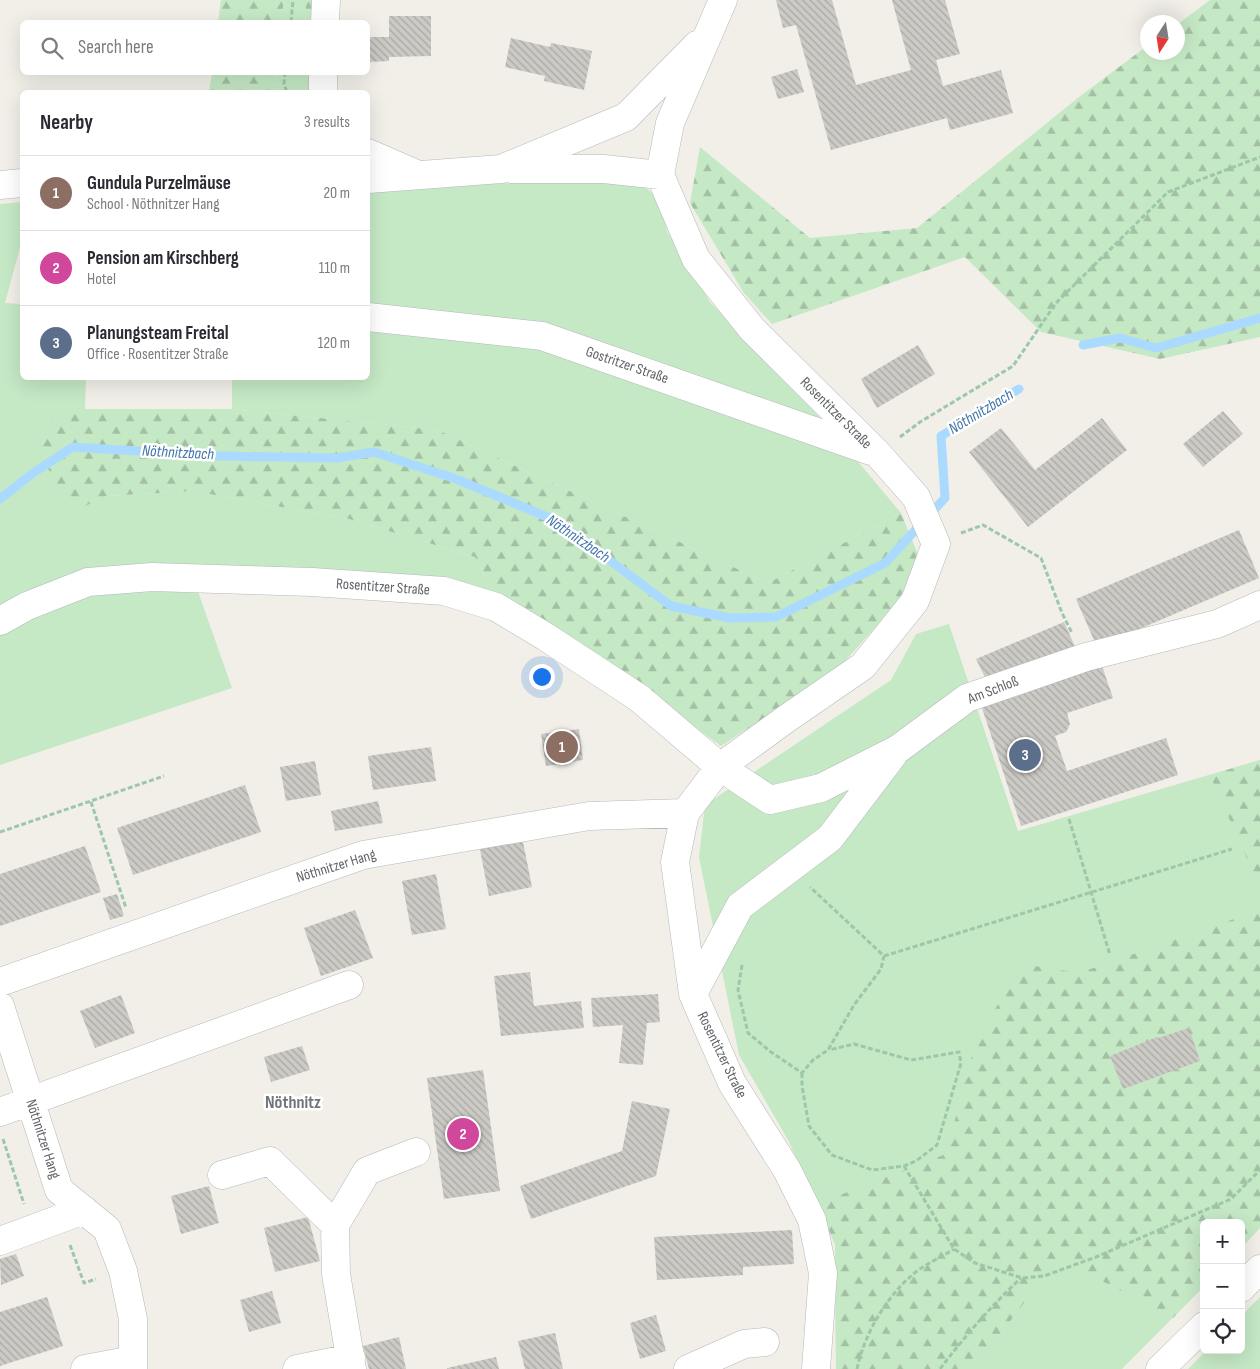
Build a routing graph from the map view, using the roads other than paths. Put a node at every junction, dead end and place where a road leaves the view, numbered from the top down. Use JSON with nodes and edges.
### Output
{"nodes":[{"id":1,"x":326,"y":0,"type":"edge"},
{"id":2,"x":723,"y":0,"type":"edge"},
{"id":3,"x":325,"y":20,"type":"edge"},
{"id":4,"x":708,"y":33,"type":"junction"},
{"id":5,"x":323,"y":75,"type":"edge"},
{"id":6,"x":323,"y":90,"type":"edge"},
{"id":7,"x":370,"y":154,"type":"edge"},
{"id":8,"x":501,"y":169,"type":"junction"},
{"id":9,"x":417,"y":175,"type":"junction"},
{"id":10,"x":660,"y":175,"type":"junction"},
{"id":11,"x":370,"y":179,"type":"edge"},
{"id":12,"x":20,"y":183,"type":"edge"},
{"id":13,"x":0,"y":184,"type":"edge"},
{"id":14,"x":370,"y":317,"type":"edge"},
{"id":15,"x":877,"y":454,"type":"junction"},
{"id":16,"x":1260,"y":605,"type":"edge"},
{"id":17,"x":0,"y":621,"type":"edge"},
{"id":18,"x":898,"y":749,"type":"junction"},
{"id":19,"x":720,"y":767,"type":"junction"},
{"id":20,"x":685,"y":813,"type":"junction"},
{"id":21,"x":0,"y":982,"type":"edge"},
{"id":22,"x":349,"y":984,"type":"dead end"},
{"id":23,"x":693,"y":994,"type":"junction"},
{"id":24,"x":0,"y":1006,"type":"edge"},
{"id":25,"x":31,"y":1102,"type":"junction"},
{"id":26,"x":0,"y":1112,"type":"edge"},
{"id":27,"x":416,"y":1152,"type":"dead end"},
{"id":28,"x":222,"y":1175,"type":"dead end"},
{"id":29,"x":72,"y":1214,"type":"junction"},
{"id":30,"x":334,"y":1225,"type":"junction"},
{"id":31,"x":0,"y":1242,"type":"edge"},
{"id":32,"x":1260,"y":1269,"type":"edge"},
{"id":33,"x":1245,"y":1284,"type":"edge"},
{"id":34,"x":1200,"y":1330,"type":"edge"},
{"id":35,"x":765,"y":1342,"type":"dead end"},
{"id":36,"x":351,"y":1363,"type":"edge"},
{"id":37,"x":133,"y":1364,"type":"edge"},
{"id":38,"x":85,"y":1369,"type":"edge"},
{"id":39,"x":297,"y":1369,"type":"edge"},
{"id":40,"x":688,"y":1369,"type":"edge"},
{"id":41,"x":816,"y":1369,"type":"edge"},
{"id":42,"x":1160,"y":1369,"type":"edge"}],
"edges":[{"from":1,"to":3,"type":"street"},
{"from":2,"to":4,"type":"street"},
{"from":4,"to":8,"type":"street"},
{"from":4,"to":10,"type":"street"},
{"from":5,"to":6,"type":"street"},
{"from":7,"to":9,"type":"street"},
{"from":8,"to":9,"type":"street"},
{"from":8,"to":10,"type":"street"},
{"from":9,"to":11,"type":"street"},
{"from":10,"to":15,"type":"street","name":"Rosentitzer Straße"},
{"from":12,"to":13,"type":"street"},
{"from":14,"to":15,"type":"street","name":"Gostritzer Straße"},
{"from":15,"to":19,"type":"street","name":"Rosentitzer Straße"},
{"from":16,"to":18,"type":"street","name":"Am Schloß"},
{"from":17,"to":19,"type":"street","name":"Rosentitzer Straße"},
{"from":18,"to":19,"type":"street","name":"Am Schloß"},
{"from":18,"to":23,"type":"street"},
{"from":19,"to":20,"type":"street","name":"Rosentitzer Straße"},
{"from":20,"to":21,"type":"street","name":"Nöthnitzer Hang"},
{"from":20,"to":23,"type":"street","name":"Rosentitzer Straße"},
{"from":22,"to":25,"type":"street"},
{"from":23,"to":41,"type":"street","name":"Rosentitzer Straße"},
{"from":24,"to":25,"type":"street","name":"Nöthnitzer Hang"},
{"from":25,"to":26,"type":"street"},
{"from":25,"to":29,"type":"street","name":"Nöthnitzer Hang"},
{"from":27,"to":30,"type":"street"},
{"from":28,"to":30,"type":"street"},
{"from":29,"to":31,"type":"street"},
{"from":29,"to":37,"type":"street","name":"Nöthnitzer Hang"},
{"from":30,"to":36,"type":"street"},
{"from":32,"to":33,"type":"street"},
{"from":34,"to":42,"type":"street"},
{"from":35,"to":40,"type":"street"},
{"from":36,"to":39,"type":"street"},
{"from":37,"to":38,"type":"street"}]}
